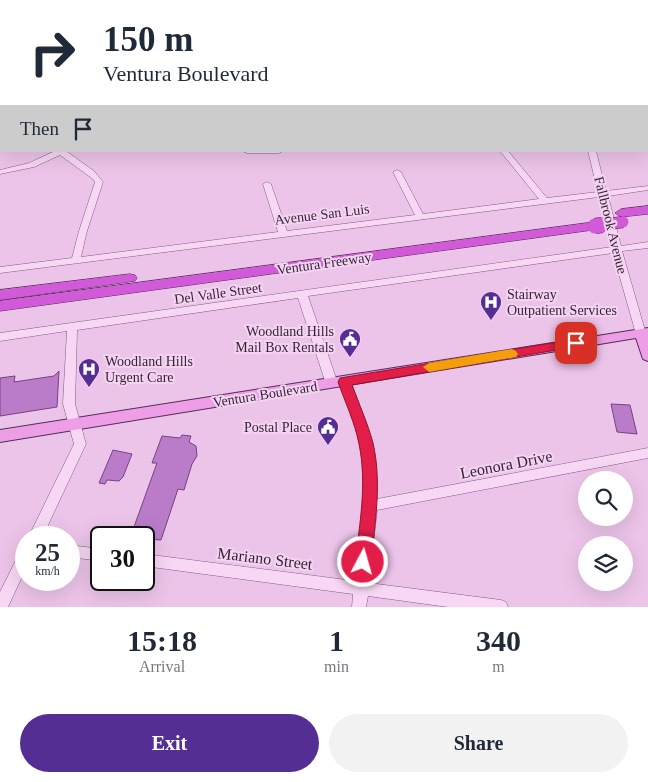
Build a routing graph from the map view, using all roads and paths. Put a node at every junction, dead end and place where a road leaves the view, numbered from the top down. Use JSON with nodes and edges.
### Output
{"nodes":[{"id":1,"x":61,"y":152,"type":"edge"},
{"id":2,"x":505,"y":152,"type":"edge"},
{"id":3,"x":592,"y":152,"type":"edge"},
{"id":4,"x":0,"y":172,"type":"edge"},
{"id":5,"x":397,"y":172,"type":"dead end"},
{"id":6,"x":267,"y":184,"type":"dead end"},
{"id":7,"x":648,"y":188,"type":"edge"},
{"id":8,"x":603,"y":192,"type":"junction"},
{"id":9,"x":544,"y":200,"type":"junction"},
{"id":10,"x":648,"y":210,"type":"edge"},
{"id":11,"x":420,"y":216,"type":"junction"},
{"id":12,"x":622,"y":218,"type":"junction"},
{"id":13,"x":648,"y":219,"type":"edge"},
{"id":14,"x":595,"y":221,"type":"junction"},
{"id":15,"x":282,"y":233,"type":"junction"},
{"id":16,"x":648,"y":245,"type":"edge"},
{"id":17,"x":617,"y":249,"type":"junction"},
{"id":18,"x":76,"y":260,"type":"junction"},
{"id":19,"x":0,"y":270,"type":"edge"},
{"id":20,"x":302,"y":294,"type":"junction"},
{"id":21,"x":0,"y":295,"type":"edge"},
{"id":22,"x":0,"y":306,"type":"edge"},
{"id":23,"x":72,"y":328,"type":"junction"},
{"id":24,"x":644,"y":333,"type":"edge"},
{"id":25,"x":0,"y":337,"type":"edge"},
{"id":26,"x":648,"y":356,"type":"edge"},
{"id":27,"x":339,"y":383,"type":"junction"},
{"id":28,"x":76,"y":424,"type":"junction"},
{"id":29,"x":0,"y":436,"type":"edge"},
{"id":30,"x":648,"y":453,"type":"edge"},
{"id":31,"x":370,"y":506,"type":"junction"},
{"id":32,"x":41,"y":526,"type":"edge"},
{"id":33,"x":155,"y":561,"type":"edge"},
{"id":34,"x":15,"y":576,"type":"edge"},
{"id":35,"x":360,"y":588,"type":"junction"},
{"id":36,"x":0,"y":607,"type":"edge"},
{"id":37,"x":358,"y":607,"type":"edge"},
{"id":38,"x":502,"y":607,"type":"edge"}],
"edges":[{"from":1,"to":4,"type":"street"},
{"from":1,"to":18,"type":"street"},
{"from":2,"to":9,"type":"street"},
{"from":3,"to":8,"type":"street","name":"Fallbrook Avenue"},
{"from":5,"to":11,"type":"street"},
{"from":6,"to":15,"type":"street"},
{"from":7,"to":8,"type":"street","name":"Avenue San Luis"},
{"from":8,"to":9,"type":"street","name":"Avenue San Luis"},
{"from":8,"to":17,"type":"street","name":"Fallbrook Avenue"},
{"from":9,"to":11,"type":"street","name":"Avenue San Luis"},
{"from":10,"to":12,"type":"highway","name":"Ventura Freeway"},
{"from":11,"to":15,"type":"street","name":"Avenue San Luis"},
{"from":12,"to":13,"type":"highway","name":"Ventura Freeway"},
{"from":12,"to":14,"type":"highway","name":"Ventura Freeway","bridge":true},
{"from":14,"to":21,"type":"highway","name":"Ventura Freeway"},
{"from":14,"to":22,"type":"highway","name":"Ventura Freeway"},
{"from":15,"to":18,"type":"street","name":"Avenue San Luis"},
{"from":16,"to":17,"type":"street","name":"Del Valle Street"},
{"from":17,"to":20,"type":"street","name":"Del Valle Street"},
{"from":17,"to":24,"type":"street","name":"Fallbrook Avenue"},
{"from":18,"to":19,"type":"street","name":"Avenue San Luis"},
{"from":20,"to":23,"type":"street","name":"Del Valle Street"},
{"from":20,"to":27,"type":"street"},
{"from":23,"to":25,"type":"street","name":"Del Valle Street"},
{"from":23,"to":28,"type":"street"},
{"from":24,"to":26,"type":"main road","name":"Fallbrook Avenue"},
{"from":24,"to":27,"type":"main road","name":"Ventura Boulevard"},
{"from":27,"to":28,"type":"main road","name":"Ventura Boulevard"},
{"from":27,"to":31,"type":"street"},
{"from":28,"to":29,"type":"main road","name":"Ventura Boulevard"},
{"from":28,"to":32,"type":"street"},
{"from":30,"to":31,"type":"street","name":"Leonora Drive"},
{"from":31,"to":35,"type":"street"},
{"from":33,"to":35,"type":"street","name":"Mariano Street"},
{"from":34,"to":36,"type":"street"},
{"from":35,"to":37,"type":"street"},
{"from":35,"to":38,"type":"street","name":"Mariano Street"}]}
